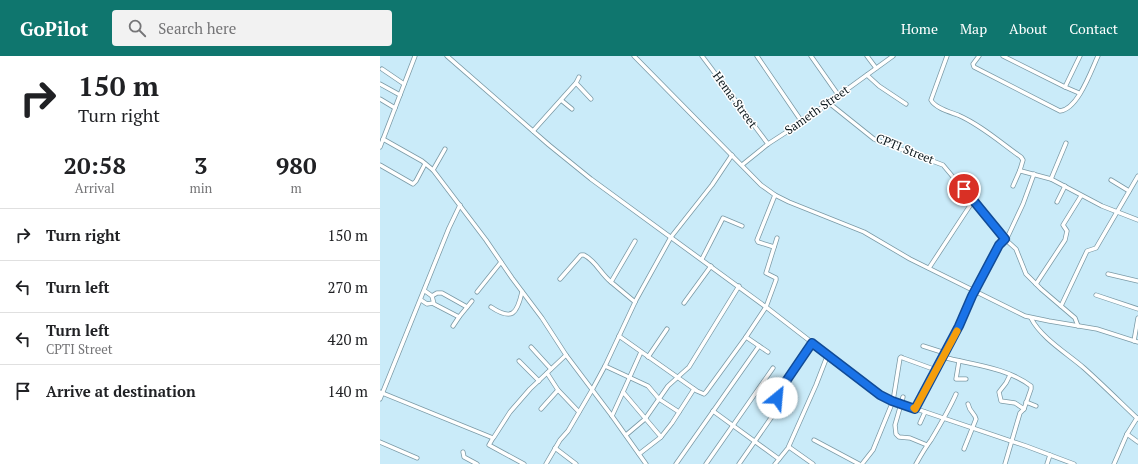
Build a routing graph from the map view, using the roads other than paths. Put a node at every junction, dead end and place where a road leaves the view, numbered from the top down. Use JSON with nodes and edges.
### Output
{"nodes":[{"id":1,"x":415,"y":56,"type":"edge"},
{"id":2,"x":447,"y":56,"type":"edge"},
{"id":3,"x":634,"y":56,"type":"edge"},
{"id":4,"x":702,"y":56,"type":"edge"},
{"id":5,"x":811,"y":56,"type":"edge"},
{"id":6,"x":867,"y":56,"type":"edge"},
{"id":7,"x":893,"y":56,"type":"edge"},
{"id":8,"x":947,"y":56,"type":"edge"},
{"id":9,"x":978,"y":56,"type":"edge"},
{"id":10,"x":1003,"y":56,"type":"edge"},
{"id":11,"x":1080,"y":56,"type":"edge"},
{"id":12,"x":1098,"y":56,"type":"edge"},
{"id":13,"x":759,"y":57,"type":"edge"},
{"id":14,"x":876,"y":68,"type":"junction"},
{"id":15,"x":382,"y":69,"type":"dead end"},
{"id":16,"x":867,"y":75,"type":"junction"},
{"id":17,"x":579,"y":77,"type":"dead end"},
{"id":18,"x":380,"y":84,"type":"edge"},
{"id":19,"x":404,"y":84,"type":"junction"},
{"id":20,"x":576,"y":84,"type":"junction"},
{"id":21,"x":1065,"y":87,"type":"junction"},
{"id":22,"x":1079,"y":93,"type":"junction"},
{"id":23,"x":400,"y":95,"type":"junction"},
{"id":24,"x":839,"y":96,"type":"junction"},
{"id":25,"x":380,"y":99,"type":"edge"},
{"id":26,"x":591,"y":99,"type":"dead end"},
{"id":27,"x":561,"y":100,"type":"junction"},
{"id":28,"x":829,"y":103,"type":"junction"},
{"id":29,"x":906,"y":104,"type":"dead end"},
{"id":30,"x":395,"y":108,"type":"junction"},
{"id":31,"x":572,"y":109,"type":"dead end"},
{"id":32,"x":802,"y":122,"type":"junction"},
{"id":33,"x":532,"y":131,"type":"junction"},
{"id":34,"x":383,"y":139,"type":"junction"},
{"id":35,"x":1066,"y":143,"type":"dead end"},
{"id":36,"x":768,"y":144,"type":"junction"},
{"id":37,"x":380,"y":147,"type":"edge"},
{"id":38,"x":445,"y":149,"type":"dead end"},
{"id":39,"x":732,"y":155,"type":"junction"},
{"id":40,"x":426,"y":164,"type":"junction"},
{"id":41,"x":380,"y":165,"type":"edge"},
{"id":42,"x":742,"y":165,"type":"junction"},
{"id":43,"x":433,"y":170,"type":"junction"},
{"id":44,"x":1020,"y":170,"type":"junction"},
{"id":45,"x":1034,"y":174,"type":"junction"},
{"id":46,"x":1138,"y":176,"type":"edge"},
{"id":47,"x":1052,"y":179,"type":"junction"},
{"id":48,"x":1111,"y":180,"type":"dead end"},
{"id":49,"x":1013,"y":186,"type":"dead end"},
{"id":50,"x":1065,"y":186,"type":"junction"},
{"id":51,"x":1129,"y":191,"type":"junction"},
{"id":52,"x":775,"y":195,"type":"junction"},
{"id":53,"x":1081,"y":196,"type":"junction"},
{"id":54,"x":974,"y":201,"type":"junction"},
{"id":55,"x":1057,"y":202,"type":"dead end"},
{"id":56,"x":460,"y":205,"type":"junction"},
{"id":57,"x":1117,"y":212,"type":"junction"},
{"id":58,"x":1138,"y":220,"type":"edge"},
{"id":59,"x":742,"y":226,"type":"dead end"},
{"id":60,"x":671,"y":237,"type":"junction"},
{"id":61,"x":777,"y":238,"type":"dead end"},
{"id":62,"x":1005,"y":239,"type":"junction"},
{"id":63,"x":635,"y":241,"type":"dead end"},
{"id":64,"x":774,"y":247,"type":"junction"},
{"id":65,"x":702,"y":259,"type":"junction"},
{"id":66,"x":501,"y":262,"type":"junction"},
{"id":67,"x":711,"y":266,"type":"junction"},
{"id":68,"x":929,"y":268,"type":"junction"},
{"id":69,"x":1108,"y":274,"type":"dead end"},
{"id":70,"x":560,"y":279,"type":"dead end"},
{"id":71,"x":1138,"y":281,"type":"edge"},
{"id":72,"x":611,"y":282,"type":"junction"},
{"id":73,"x":1036,"y":284,"type":"junction"},
{"id":74,"x":739,"y":286,"type":"junction"},
{"id":75,"x":975,"y":290,"type":"junction"},
{"id":76,"x":425,"y":291,"type":"junction"},
{"id":77,"x":477,"y":292,"type":"dead end"},
{"id":78,"x":522,"y":292,"type":"junction"},
{"id":79,"x":1096,"y":295,"type":"dead end"},
{"id":80,"x":432,"y":296,"type":"junction"},
{"id":81,"x":421,"y":300,"type":"junction"},
{"id":82,"x":472,"y":301,"type":"dead end"},
{"id":83,"x":635,"y":302,"type":"junction"},
{"id":84,"x":433,"y":303,"type":"junction"},
{"id":85,"x":684,"y":303,"type":"dead end"},
{"id":86,"x":1061,"y":306,"type":"junction"},
{"id":87,"x":467,"y":307,"type":"junction"},
{"id":88,"x":491,"y":307,"type":"dead end"},
{"id":89,"x":766,"y":307,"type":"junction"},
{"id":90,"x":1138,"y":309,"type":"edge"},
{"id":91,"x":459,"y":317,"type":"junction"},
{"id":92,"x":1031,"y":318,"type":"junction"},
{"id":93,"x":1138,"y":318,"type":"edge"},
{"id":94,"x":453,"y":326,"type":"dead end"},
{"id":95,"x":1078,"y":326,"type":"junction"},
{"id":96,"x":668,"y":329,"type":"dead end"},
{"id":97,"x":619,"y":336,"type":"junction"},
{"id":98,"x":746,"y":337,"type":"junction"},
{"id":99,"x":1136,"y":341,"type":"edge"},
{"id":100,"x":812,"y":343,"type":"junction"},
{"id":101,"x":759,"y":346,"type":"junction"},
{"id":102,"x":923,"y":346,"type":"dead end"},
{"id":103,"x":531,"y":347,"type":"dead end"},
{"id":104,"x":642,"y":352,"type":"junction"},
{"id":105,"x":768,"y":352,"type":"dead end"},
{"id":106,"x":828,"y":354,"type":"junction"},
{"id":107,"x":566,"y":355,"type":"junction"},
{"id":108,"x":944,"y":355,"type":"junction"},
{"id":109,"x":648,"y":357,"type":"junction"},
{"id":110,"x":519,"y":361,"type":"dead end"},
{"id":111,"x":959,"y":361,"type":"junction"},
{"id":112,"x":605,"y":366,"type":"junction"},
{"id":113,"x":773,"y":368,"type":"dead end"},
{"id":114,"x":551,"y":369,"type":"junction"},
{"id":115,"x":936,"y":370,"type":"junction"},
{"id":116,"x":547,"y":373,"type":"junction"},
{"id":117,"x":1010,"y":375,"type":"junction"},
{"id":118,"x":630,"y":377,"type":"junction"},
{"id":119,"x":678,"y":378,"type":"junction"},
{"id":120,"x":966,"y":379,"type":"dead end"},
{"id":121,"x":539,"y":381,"type":"junction"},
{"id":122,"x":694,"y":389,"type":"junction"},
{"id":123,"x":558,"y":390,"type":"junction"},
{"id":124,"x":592,"y":390,"type":"junction"},
{"id":125,"x":623,"y":392,"type":"junction"},
{"id":126,"x":381,"y":393,"type":"edge"},
{"id":127,"x":956,"y":394,"type":"dead end"},
{"id":128,"x":903,"y":397,"type":"dead end"},
{"id":129,"x":380,"y":399,"type":"edge"},
{"id":130,"x":659,"y":399,"type":"junction"},
{"id":131,"x":892,"y":401,"type":"junction"},
{"id":132,"x":1026,"y":402,"type":"junction"},
{"id":133,"x":901,"y":404,"type":"junction"},
{"id":134,"x":968,"y":404,"type":"dead end"},
{"id":135,"x":1036,"y":406,"type":"dead end"},
{"id":136,"x":541,"y":409,"type":"dead end"},
{"id":137,"x":915,"y":409,"type":"junction"},
{"id":138,"x":1024,"y":409,"type":"junction"},
{"id":139,"x":713,"y":411,"type":"junction"},
{"id":140,"x":579,"y":412,"type":"junction"},
{"id":141,"x":679,"y":412,"type":"junction"},
{"id":142,"x":925,"y":412,"type":"junction"},
{"id":143,"x":612,"y":416,"type":"junction"},
{"id":144,"x":944,"y":418,"type":"junction"},
{"id":145,"x":1138,"y":418,"type":"edge"},
{"id":146,"x":645,"y":419,"type":"junction"},
{"id":147,"x":920,"y":423,"type":"dead end"},
{"id":148,"x":733,"y":425,"type":"junction"},
{"id":149,"x":973,"y":428,"type":"junction"},
{"id":150,"x":1127,"y":434,"type":"junction"},
{"id":151,"x":626,"y":435,"type":"junction"},
{"id":152,"x":661,"y":437,"type":"junction"},
{"id":153,"x":493,"y":438,"type":"junction"},
{"id":154,"x":814,"y":440,"type":"dead end"},
{"id":155,"x":1012,"y":441,"type":"junction"},
{"id":156,"x":380,"y":442,"type":"edge"},
{"id":157,"x":755,"y":442,"type":"junction"},
{"id":158,"x":1138,"y":442,"type":"edge"},
{"id":159,"x":789,"y":446,"type":"junction"},
{"id":160,"x":927,"y":446,"type":"junction"},
{"id":161,"x":555,"y":448,"type":"junction"},
{"id":162,"x":964,"y":449,"type":"dead end"},
{"id":163,"x":463,"y":452,"type":"dead end"},
{"id":164,"x":639,"y":454,"type":"junction"},
{"id":165,"x":1050,"y":455,"type":"junction"},
{"id":166,"x":417,"y":458,"type":"dead end"},
{"id":167,"x":779,"y":459,"type":"junction"},
{"id":168,"x":677,"y":463,"type":"edge"},
{"id":169,"x":477,"y":464,"type":"edge"},
{"id":170,"x":524,"y":464,"type":"edge"},
{"id":171,"x":546,"y":464,"type":"edge"},
{"id":172,"x":576,"y":464,"type":"edge"},
{"id":173,"x":646,"y":464,"type":"edge"},
{"id":174,"x":706,"y":464,"type":"edge"},
{"id":175,"x":739,"y":464,"type":"edge"},
{"id":176,"x":775,"y":464,"type":"edge"},
{"id":177,"x":813,"y":464,"type":"edge"},
{"id":178,"x":860,"y":464,"type":"edge"},
{"id":179,"x":916,"y":464,"type":"edge"},
{"id":180,"x":1005,"y":464,"type":"edge"},
{"id":181,"x":1047,"y":464,"type":"edge"},
{"id":182,"x":1074,"y":464,"type":"edge"},
{"id":183,"x":1114,"y":464,"type":"edge"}],
"edges":[{"from":1,"to":19,"type":"street"},
{"from":2,"to":33,"type":"street"},
{"from":3,"to":39,"type":"street"},
{"from":4,"to":36,"type":"street","name":"Hema Street"},
{"from":5,"to":24,"type":"street"},
{"from":6,"to":14,"type":"street"},
{"from":7,"to":14,"type":"street","name":"Sameth Street"},
{"from":8,"to":44,"type":"street"},
{"from":9,"to":22,"type":"street"},
{"from":10,"to":21,"type":"street"},
{"from":11,"to":21,"type":"street"},
{"from":12,"to":22,"type":"street"},
{"from":13,"to":32,"type":"street"},
{"from":14,"to":16,"type":"street","name":"Sameth Street"},
{"from":15,"to":19,"type":"street"},
{"from":16,"to":24,"type":"street","name":"Sameth Street"},
{"from":16,"to":29,"type":"street"},
{"from":17,"to":20,"type":"street"},
{"from":18,"to":23,"type":"street"},
{"from":19,"to":23,"type":"street"},
{"from":20,"to":26,"type":"street"},
{"from":20,"to":27,"type":"street"},
{"from":21,"to":22,"type":"street"},
{"from":23,"to":30,"type":"street"},
{"from":24,"to":28,"type":"street","name":"Sameth Street"},
{"from":25,"to":30,"type":"street"},
{"from":27,"to":31,"type":"street"},
{"from":27,"to":33,"type":"street"},
{"from":28,"to":32,"type":"street","name":"Sameth Street"},
{"from":28,"to":54,"type":"street","name":"CPTI Street"},
{"from":30,"to":34,"type":"street"},
{"from":32,"to":36,"type":"street","name":"Sameth Street"},
{"from":33,"to":60,"type":"street"},
{"from":34,"to":37,"type":"street"},
{"from":34,"to":40,"type":"street"},
{"from":35,"to":47,"type":"street"},
{"from":36,"to":42,"type":"street","name":"Sameth Street"},
{"from":38,"to":43,"type":"street"},
{"from":39,"to":42,"type":"street"},
{"from":39,"to":60,"type":"street"},
{"from":40,"to":41,"type":"street"},
{"from":40,"to":43,"type":"street"},
{"from":42,"to":52,"type":"street"},
{"from":43,"to":56,"type":"street"},
{"from":44,"to":45,"type":"street"},
{"from":44,"to":49,"type":"street"},
{"from":45,"to":47,"type":"street"},
{"from":45,"to":62,"type":"street"},
{"from":46,"to":51,"type":"street"},
{"from":47,"to":50,"type":"street"},
{"from":48,"to":51,"type":"street"},
{"from":50,"to":53,"type":"street"},
{"from":50,"to":55,"type":"street"},
{"from":51,"to":57,"type":"street"},
{"from":52,"to":64,"type":"street"},
{"from":52,"to":68,"type":"street"},
{"from":53,"to":57,"type":"street"},
{"from":53,"to":73,"type":"street"},
{"from":54,"to":62,"type":"street","name":"CPTI Street"},
{"from":54,"to":68,"type":"street"},
{"from":56,"to":66,"type":"street"},
{"from":56,"to":76,"type":"street"},
{"from":57,"to":58,"type":"street"},
{"from":57,"to":86,"type":"street"},
{"from":59,"to":65,"type":"street"},
{"from":60,"to":65,"type":"street"},
{"from":60,"to":83,"type":"street"},
{"from":61,"to":64,"type":"street"},
{"from":62,"to":73,"type":"street","name":"CPTI Street"},
{"from":62,"to":75,"type":"street"},
{"from":63,"to":72,"type":"street"},
{"from":64,"to":89,"type":"street"},
{"from":65,"to":67,"type":"street"},
{"from":66,"to":77,"type":"street"},
{"from":66,"to":78,"type":"street"},
{"from":67,"to":74,"type":"street"},
{"from":67,"to":85,"type":"street"},
{"from":68,"to":75,"type":"street"},
{"from":69,"to":71,"type":"street"},
{"from":70,"to":72,"type":"street"},
{"from":72,"to":83,"type":"street"},
{"from":73,"to":86,"type":"street","name":"CPTI Street"},
{"from":74,"to":89,"type":"street"},
{"from":74,"to":119,"type":"street"},
{"from":75,"to":92,"type":"street"},
{"from":75,"to":108,"type":"street"},
{"from":76,"to":80,"type":"street"},
{"from":76,"to":81,"type":"street"},
{"from":78,"to":88,"type":"street"},
{"from":78,"to":107,"type":"street"},
{"from":79,"to":90,"type":"street"},
{"from":80,"to":84,"type":"street"},
{"from":80,"to":87,"type":"street"},
{"from":81,"to":84,"type":"street"},
{"from":81,"to":126,"type":"street"},
{"from":82,"to":87,"type":"street"},
{"from":83,"to":97,"type":"street"},
{"from":84,"to":91,"type":"street"},
{"from":86,"to":95,"type":"street","name":"CPTI Street"},
{"from":87,"to":91,"type":"street"},
{"from":89,"to":98,"type":"street"},
{"from":89,"to":100,"type":"street"},
{"from":91,"to":94,"type":"street"},
{"from":92,"to":95,"type":"street"},
{"from":92,"to":145,"type":"street"},
{"from":93,"to":99,"type":"street"},
{"from":95,"to":99,"type":"street"},
{"from":96,"to":109,"type":"street"},
{"from":97,"to":104,"type":"street"},
{"from":97,"to":112,"type":"street"},
{"from":98,"to":101,"type":"street"},
{"from":98,"to":122,"type":"street"},
{"from":100,"to":106,"type":"street"},
{"from":100,"to":157,"type":"street"},
{"from":101,"to":105,"type":"street"},
{"from":101,"to":139,"type":"street"},
{"from":102,"to":108,"type":"street"},
{"from":103,"to":114,"type":"street"},
{"from":104,"to":109,"type":"street"},
{"from":104,"to":118,"type":"street"},
{"from":106,"to":131,"type":"street"},
{"from":106,"to":159,"type":"street"},
{"from":107,"to":114,"type":"street"},
{"from":107,"to":124,"type":"street"},
{"from":108,"to":111,"type":"street"},
{"from":108,"to":115,"type":"street"},
{"from":109,"to":119,"type":"street"},
{"from":110,"to":121,"type":"street"},
{"from":111,"to":117,"type":"street"},
{"from":111,"to":120,"type":"street"},
{"from":112,"to":118,"type":"street"},
{"from":112,"to":124,"type":"street"},
{"from":113,"to":148,"type":"street"},
{"from":114,"to":116,"type":"street"},
{"from":115,"to":131,"type":"street"},
{"from":115,"to":137,"type":"street"},
{"from":116,"to":121,"type":"street"},
{"from":116,"to":123,"type":"street"},
{"from":117,"to":132,"type":"street"},
{"from":117,"to":138,"type":"street"},
{"from":118,"to":125,"type":"street"},
{"from":118,"to":130,"type":"street"},
{"from":119,"to":122,"type":"street"},
{"from":119,"to":130,"type":"street"},
{"from":121,"to":153,"type":"street"},
{"from":122,"to":141,"type":"street"},
{"from":123,"to":136,"type":"street"},
{"from":123,"to":140,"type":"street"},
{"from":124,"to":140,"type":"street"},
{"from":124,"to":143,"type":"street"},
{"from":125,"to":143,"type":"street"},
{"from":125,"to":146,"type":"street"},
{"from":126,"to":129,"type":"street"},
{"from":126,"to":153,"type":"street"},
{"from":127,"to":144,"type":"street"},
{"from":128,"to":133,"type":"street"},
{"from":130,"to":141,"type":"street"},
{"from":130,"to":146,"type":"street"},
{"from":131,"to":133,"type":"street"},
{"from":131,"to":178,"type":"street"},
{"from":132,"to":135,"type":"street"},
{"from":132,"to":138,"type":"street"},
{"from":133,"to":137,"type":"street"},
{"from":133,"to":160,"type":"street"},
{"from":134,"to":149,"type":"street"},
{"from":137,"to":142,"type":"street"},
{"from":138,"to":155,"type":"street"},
{"from":139,"to":148,"type":"street"},
{"from":139,"to":168,"type":"street"},
{"from":140,"to":161,"type":"street"},
{"from":141,"to":152,"type":"street"},
{"from":142,"to":144,"type":"street"},
{"from":142,"to":147,"type":"street"},
{"from":143,"to":151,"type":"street"},
{"from":144,"to":149,"type":"street"},
{"from":144,"to":160,"type":"street"},
{"from":145,"to":150,"type":"street"},
{"from":146,"to":151,"type":"street"},
{"from":146,"to":152,"type":"street"},
{"from":148,"to":157,"type":"street"},
{"from":148,"to":174,"type":"street"},
{"from":149,"to":155,"type":"street"},
{"from":149,"to":162,"type":"street"},
{"from":150,"to":158,"type":"street"},
{"from":150,"to":183,"type":"street"},
{"from":151,"to":164,"type":"street"},
{"from":152,"to":164,"type":"street"},
{"from":153,"to":170,"type":"street"},
{"from":154,"to":178,"type":"street"},
{"from":155,"to":165,"type":"street"},
{"from":155,"to":180,"type":"street"},
{"from":156,"to":166,"type":"street"},
{"from":157,"to":167,"type":"street"},
{"from":157,"to":175,"type":"street"},
{"from":159,"to":167,"type":"street"},
{"from":159,"to":177,"type":"street"},
{"from":160,"to":179,"type":"street"},
{"from":161,"to":171,"type":"street"},
{"from":161,"to":172,"type":"street"},
{"from":163,"to":169,"type":"street"},
{"from":164,"to":173,"type":"street"},
{"from":165,"to":181,"type":"street"},
{"from":165,"to":182,"type":"street"},
{"from":167,"to":176,"type":"street"}]}
